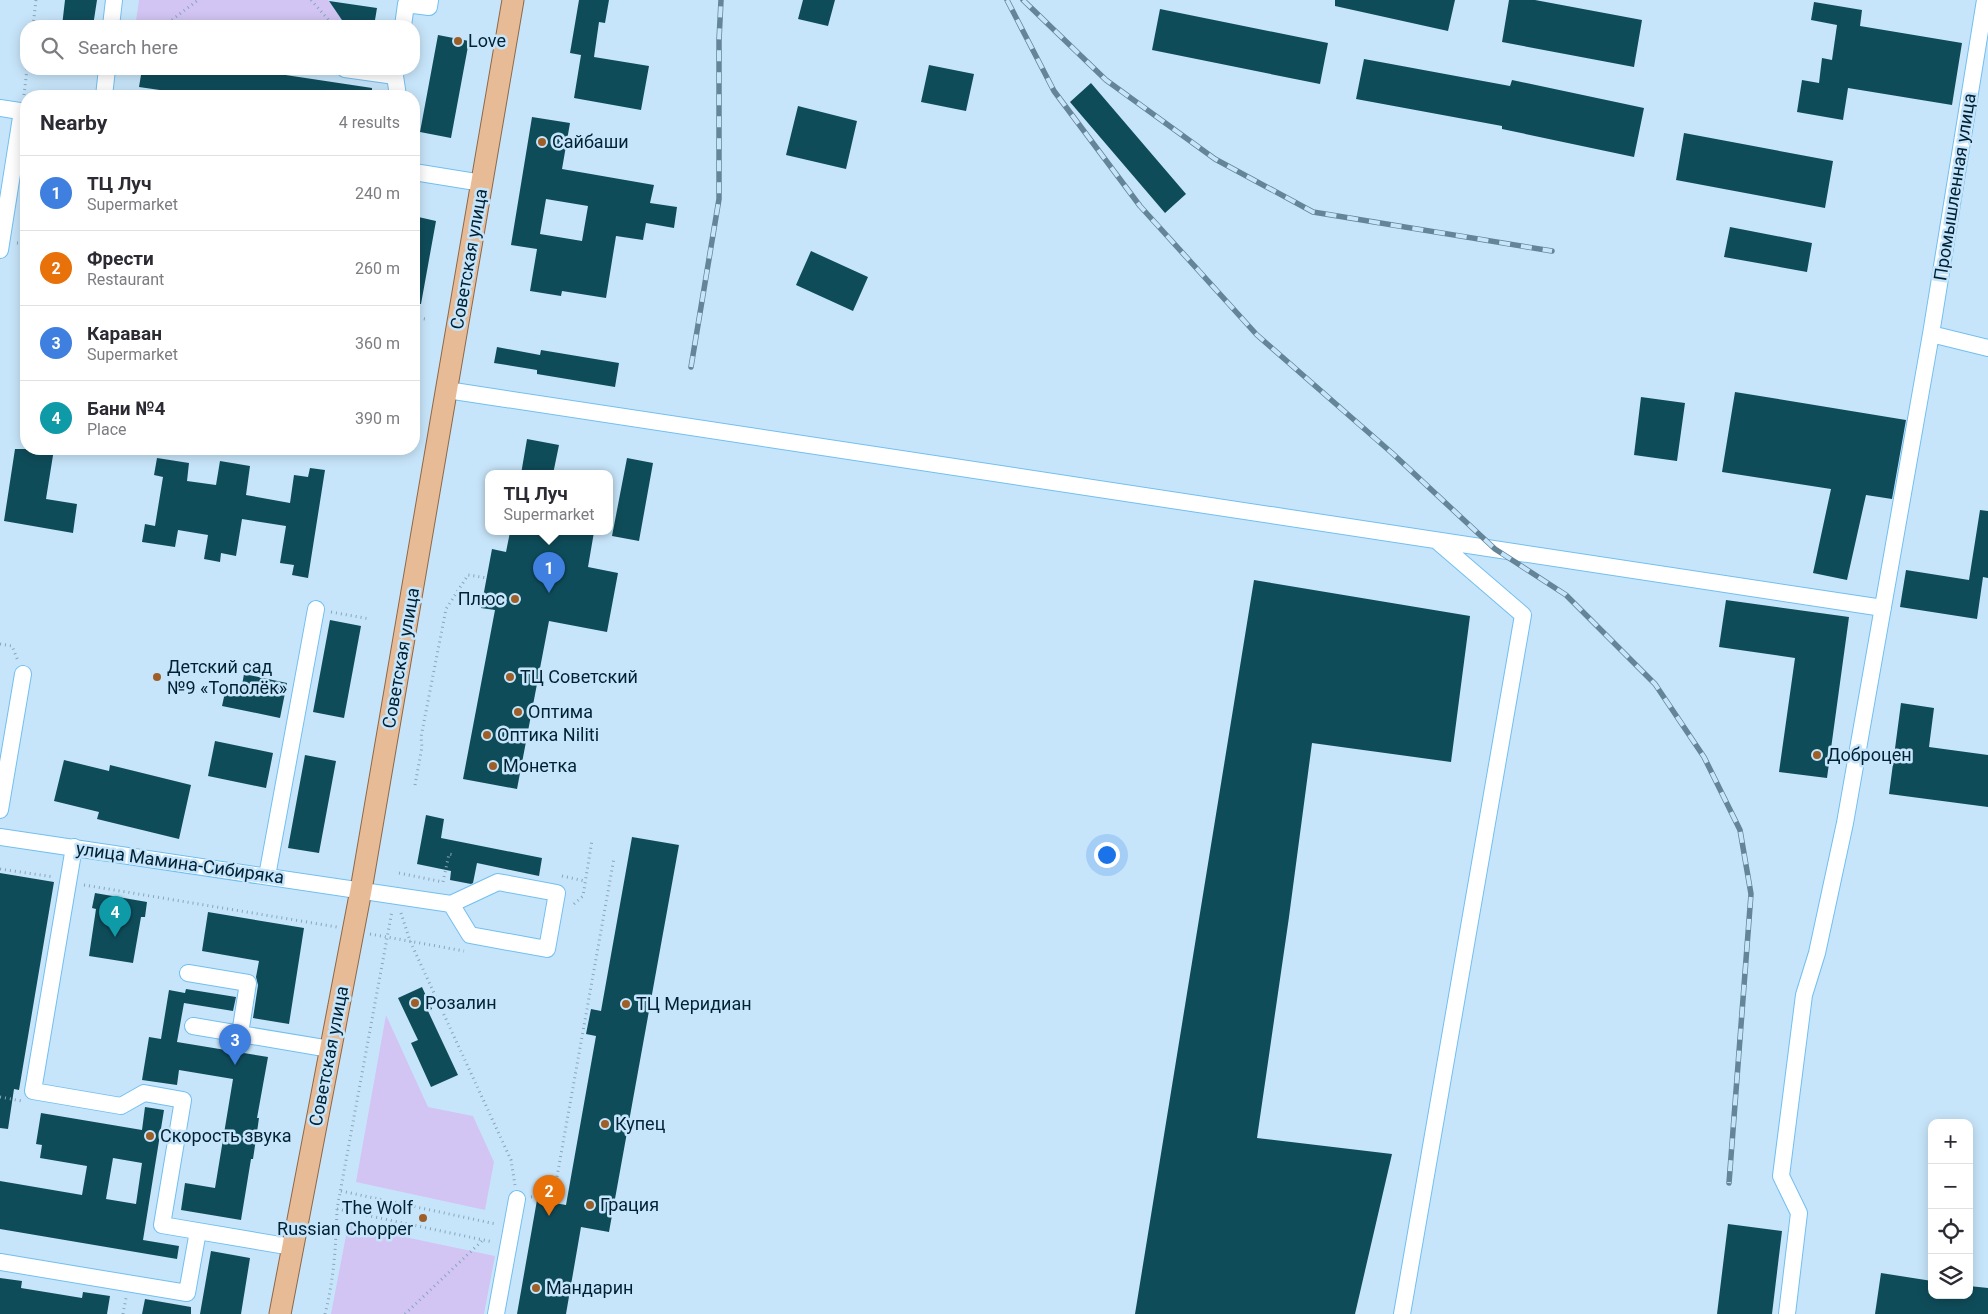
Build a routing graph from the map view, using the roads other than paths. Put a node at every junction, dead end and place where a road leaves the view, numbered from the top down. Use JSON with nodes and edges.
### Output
{"nodes":[{"id":1,"x":114,"y":0,"type":"edge"},
{"id":2,"x":430,"y":0,"type":"edge"},
{"id":3,"x":513,"y":0,"type":"edge"},
{"id":4,"x":1984,"y":0,"type":"edge"},
{"id":5,"x":112,"y":20,"type":"edge"},
{"id":6,"x":404,"y":20,"type":"edge"},
{"id":7,"x":106,"y":75,"type":"edge"},
{"id":8,"x":396,"y":75,"type":"edge"},
{"id":9,"x":105,"y":90,"type":"edge"},
{"id":10,"x":398,"y":90,"type":"edge"},
{"id":11,"x":0,"y":108,"type":"edge"},
{"id":12,"x":20,"y":111,"type":"edge"},
{"id":13,"x":20,"y":135,"type":"edge"},
{"id":14,"x":420,"y":173,"type":"edge"},
{"id":15,"x":482,"y":183,"type":"junction"},
{"id":16,"x":0,"y":250,"type":"edge"},
{"id":17,"x":1931,"y":334,"type":"junction"},
{"id":18,"x":1988,"y":348,"type":"edge"},
{"id":19,"x":446,"y":390,"type":"junction"},
{"id":20,"x":1437,"y":540,"type":"junction"},
{"id":21,"x":1883,"y":608,"type":"junction"},
{"id":22,"x":316,"y":609,"type":"road end"},
{"id":23,"x":22,"y":674,"type":"road end"},
{"id":24,"x":0,"y":810,"type":"edge"},
{"id":25,"x":0,"y":836,"type":"edge"},
{"id":26,"x":74,"y":847,"type":"junction"},
{"id":27,"x":267,"y":876,"type":"junction"},
{"id":28,"x":361,"y":890,"type":"junction"},
{"id":29,"x":451,"y":904,"type":"junction"},
{"id":30,"x":188,"y":973,"type":"dead end"},
{"id":31,"x":193,"y":1026,"type":"dead end"},
{"id":32,"x":240,"y":1034,"type":"junction"},
{"id":33,"x":330,"y":1049,"type":"junction"},
{"id":34,"x":517,"y":1199,"type":"road end"},
{"id":35,"x":198,"y":1231,"type":"junction"},
{"id":36,"x":292,"y":1247,"type":"junction"},
{"id":37,"x":0,"y":1262,"type":"edge"},
{"id":38,"x":280,"y":1314,"type":"edge"},
{"id":39,"x":496,"y":1314,"type":"edge"},
{"id":40,"x":1402,"y":1314,"type":"edge"},
{"id":41,"x":1787,"y":1314,"type":"edge"}],
"edges":[{"from":1,"to":5,"type":"street"},
{"from":2,"to":6,"type":"street"},
{"from":3,"to":15,"type":"main road","name":"Советская улица"},
{"from":4,"to":17,"type":"street","name":"Промышленная улица"},
{"from":7,"to":9,"type":"street"},
{"from":8,"to":10,"type":"street"},
{"from":11,"to":12,"type":"street"},
{"from":13,"to":16,"type":"street"},
{"from":14,"to":15,"type":"street"},
{"from":15,"to":19,"type":"main road","name":"Советская улица"},
{"from":17,"to":18,"type":"street"},
{"from":17,"to":21,"type":"street","name":"Промышленная улица"},
{"from":19,"to":20,"type":"street"},
{"from":19,"to":28,"type":"main road","name":"Советская улица"},
{"from":20,"to":21,"type":"street"},
{"from":20,"to":40,"type":"street"},
{"from":21,"to":41,"type":"street","name":"Промышленная улица"},
{"from":22,"to":27,"type":"street"},
{"from":23,"to":24,"type":"street"},
{"from":25,"to":26,"type":"street","name":"улица Мамина-Сибиряка"},
{"from":26,"to":27,"type":"street","name":"улица Мамина-Сибиряка"},
{"from":26,"to":35,"type":"street"},
{"from":27,"to":28,"type":"street","name":"улица Мамина-Сибиряка"},
{"from":28,"to":29,"type":"street","name":"улица Мамина-Сибиряка"},
{"from":28,"to":33,"type":"main road","name":"Советская улица"},
{"from":29,"to":29,"type":"street"},
{"from":30,"to":32,"type":"street"},
{"from":31,"to":32,"type":"street"},
{"from":32,"to":33,"type":"street"},
{"from":33,"to":36,"type":"main road","name":"Советская улица"},
{"from":34,"to":39,"type":"street"},
{"from":35,"to":36,"type":"street"},
{"from":35,"to":37,"type":"street"},
{"from":36,"to":38,"type":"main road","name":"Советская улица"}]}
